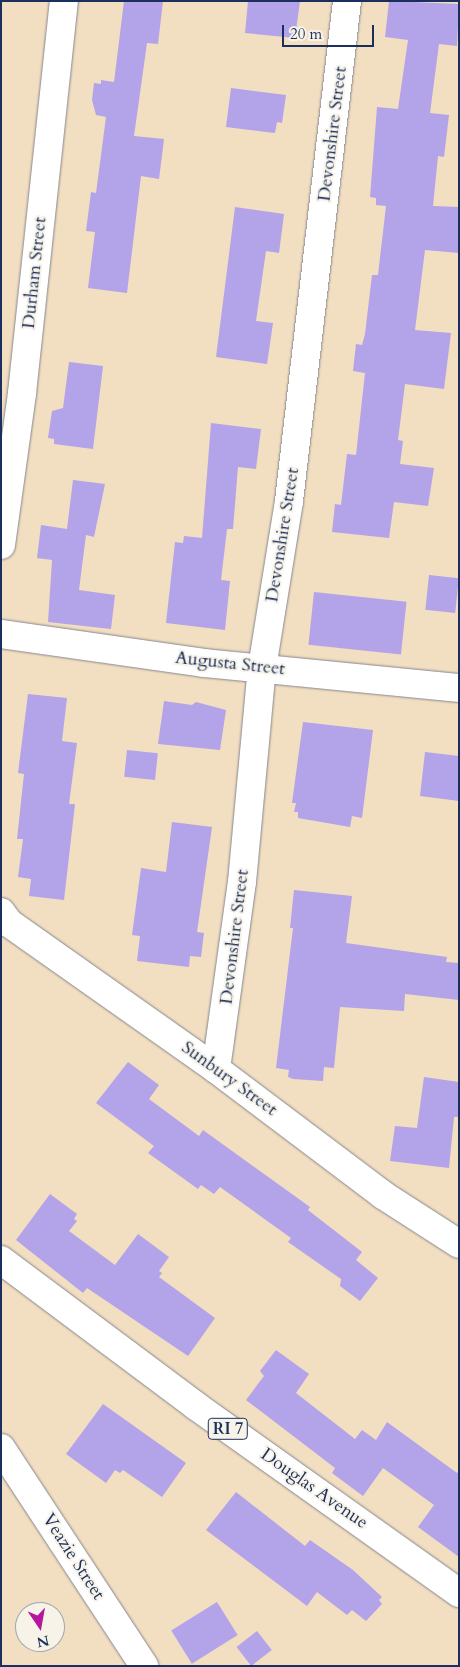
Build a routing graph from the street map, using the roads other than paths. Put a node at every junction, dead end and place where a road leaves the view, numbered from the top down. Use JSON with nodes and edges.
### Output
{"nodes":[{"id":1,"x":64,"y":1,"type":"edge"},
{"id":2,"x":347,"y":1,"type":"edge"},
{"id":3,"x":1,"y":545,"type":"edge"},
{"id":4,"x":1,"y":634,"type":"edge"},
{"id":5,"x":262,"y":668,"type":"junction"},
{"id":6,"x":459,"y":688,"type":"edge"},
{"id":7,"x":1,"y":912,"type":"edge"},
{"id":8,"x":216,"y":1069,"type":"junction"},
{"id":9,"x":459,"y":1244,"type":"edge"},
{"id":10,"x":1,"y":1260,"type":"edge"},
{"id":11,"x":1,"y":1448,"type":"edge"},
{"id":12,"x":459,"y":1593,"type":"edge"},
{"id":13,"x":144,"y":1666,"type":"edge"}],
"edges":[{"from":1,"to":3,"type":"street","name":"Durham Street"},
{"from":2,"to":5,"type":"street","name":"Devonshire Street"},
{"from":4,"to":5,"type":"street","name":"Augusta Street"},
{"from":5,"to":6,"type":"street","name":"Augusta Street"},
{"from":5,"to":8,"type":"street","name":"Devonshire Street"},
{"from":7,"to":8,"type":"street","name":"Sunbury Street"},
{"from":8,"to":9,"type":"street","name":"Sunbury Street"},
{"from":10,"to":12,"type":"street","name":"Douglas Avenue","number":"RI 7"},
{"from":11,"to":13,"type":"street","name":"Veazie Street"}]}
